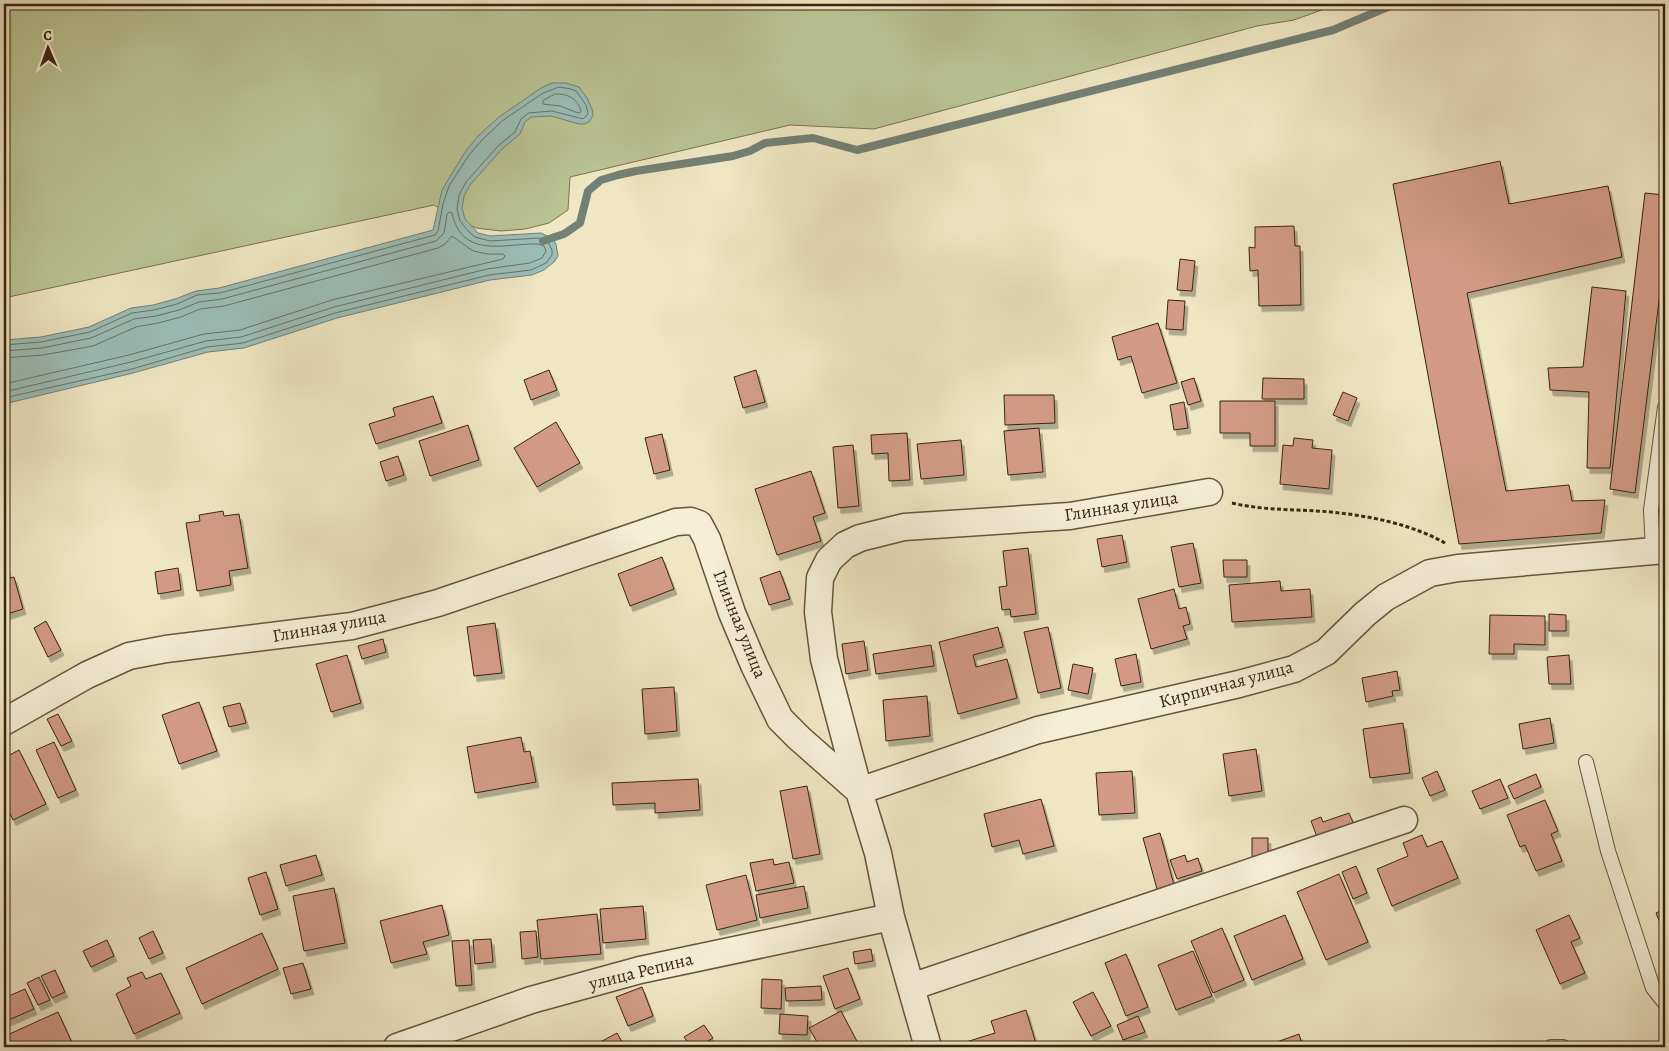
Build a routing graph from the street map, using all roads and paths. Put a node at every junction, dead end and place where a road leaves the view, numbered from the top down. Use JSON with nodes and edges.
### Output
{"nodes":[{"id":1,"x":1665,"y":407,"type":"edge"},
{"id":2,"x":1209,"y":492,"type":"joint"},
{"id":3,"x":1659,"y":550,"type":"edge"},
{"id":4,"x":1481,"y":567,"type":"junction"},
{"id":5,"x":4,"y":722,"type":"edge"},
{"id":6,"x":1586,"y":762,"type":"dead end"},
{"id":7,"x":858,"y":791,"type":"junction"},
{"id":8,"x":1404,"y":820,"type":"dead end"},
{"id":9,"x":891,"y":917,"type":"junction"},
{"id":10,"x":911,"y":987,"type":"junction"},
{"id":11,"x":1665,"y":1003,"type":"edge"},
{"id":12,"x":397,"y":1047,"type":"edge"},
{"id":13,"x":928,"y":1047,"type":"edge"},
{"id":14,"x":1551,"y":1047,"type":"edge"},
{"id":15,"x":1563,"y":1047,"type":"edge"}],
"edges":[{"from":1,"to":3,"type":"lane"},
{"from":2,"to":4,"type":"path"},
{"from":2,"to":7,"type":"street","name":"Глинная улица"},
{"from":3,"to":4,"type":"street","name":"Кирпичная улица"},
{"from":4,"to":7,"type":"street","name":"Кирпичная улица"},
{"from":5,"to":7,"type":"street","name":"Глинная улица"},
{"from":6,"to":11,"type":"lane"},
{"from":7,"to":9,"type":"street"},
{"from":8,"to":10,"type":"street"},
{"from":9,"to":10,"type":"street"},
{"from":9,"to":12,"type":"street","name":"улица Репина"},
{"from":10,"to":13,"type":"street"},
{"from":14,"to":15,"type":"lane"}]}
